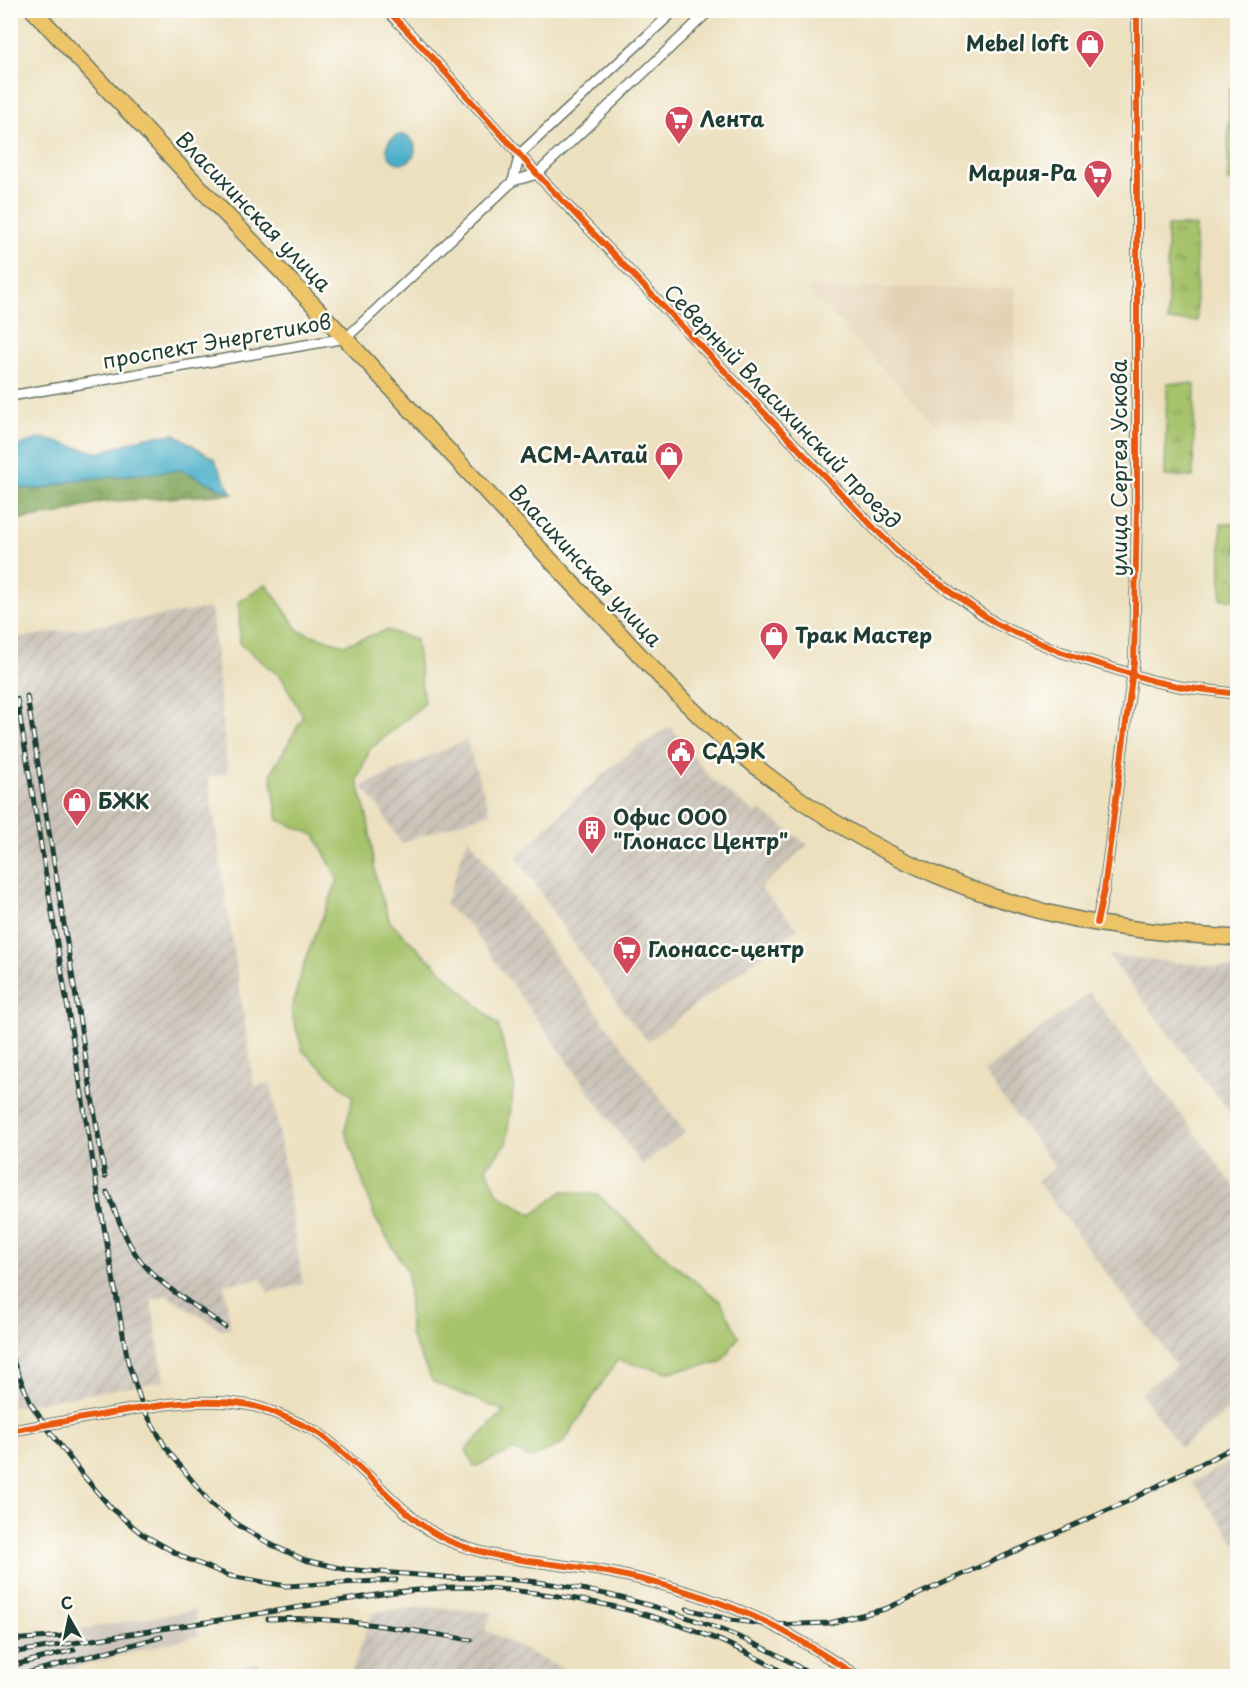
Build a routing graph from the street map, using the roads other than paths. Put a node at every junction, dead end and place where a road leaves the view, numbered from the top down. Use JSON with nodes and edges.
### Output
{"nodes":[{"id":1,"x":33,"y":10,"type":"edge"},
{"id":2,"x":387,"y":10,"type":"edge"},
{"id":3,"x":675,"y":10,"type":"edge"},
{"id":4,"x":710,"y":10,"type":"edge"},
{"id":5,"x":1137,"y":10,"type":"edge"},
{"id":6,"x":520,"y":154,"type":"junction"},
{"id":7,"x":537,"y":174,"type":"junction"},
{"id":8,"x":513,"y":182,"type":"junction"},
{"id":9,"x":346,"y":338,"type":"junction"},
{"id":10,"x":10,"y":396,"type":"edge"},
{"id":11,"x":1132,"y":675,"type":"junction"},
{"id":12,"x":1238,"y":694,"type":"edge"},
{"id":13,"x":1097,"y":923,"type":"junction"},
{"id":14,"x":1238,"y":938,"type":"edge"},
{"id":15,"x":10,"y":1431,"type":"edge"},
{"id":16,"x":857,"y":1677,"type":"edge"}],
"edges":[{"from":1,"to":9,"type":"highway","name":"Власихинская улица"},
{"from":2,"to":6,"type":"street","name":"Северный Власихинский проезд"},
{"from":3,"to":6,"type":"street"},
{"from":4,"to":7,"type":"street"},
{"from":5,"to":11,"type":"street","name":"улица Сергея Ускова"},
{"from":6,"to":7,"type":"street","name":"Северный Власихинский проезд"},
{"from":6,"to":8,"type":"street"},
{"from":7,"to":8,"type":"street"},
{"from":7,"to":11,"type":"street","name":"Северный Власихинский проезд"},
{"from":8,"to":9,"type":"street","name":"проспект Энергетиков"},
{"from":9,"to":10,"type":"street","name":"проспект Энергетиков"},
{"from":9,"to":13,"type":"highway","name":"Власихинская улица"},
{"from":11,"to":12,"type":"street","name":"Северный Власихинский проезд"},
{"from":11,"to":13,"type":"street","name":"улица Сергея Ускова"},
{"from":13,"to":14,"type":"highway","name":"Власихинская улица"},
{"from":15,"to":16,"type":"street"}]}
